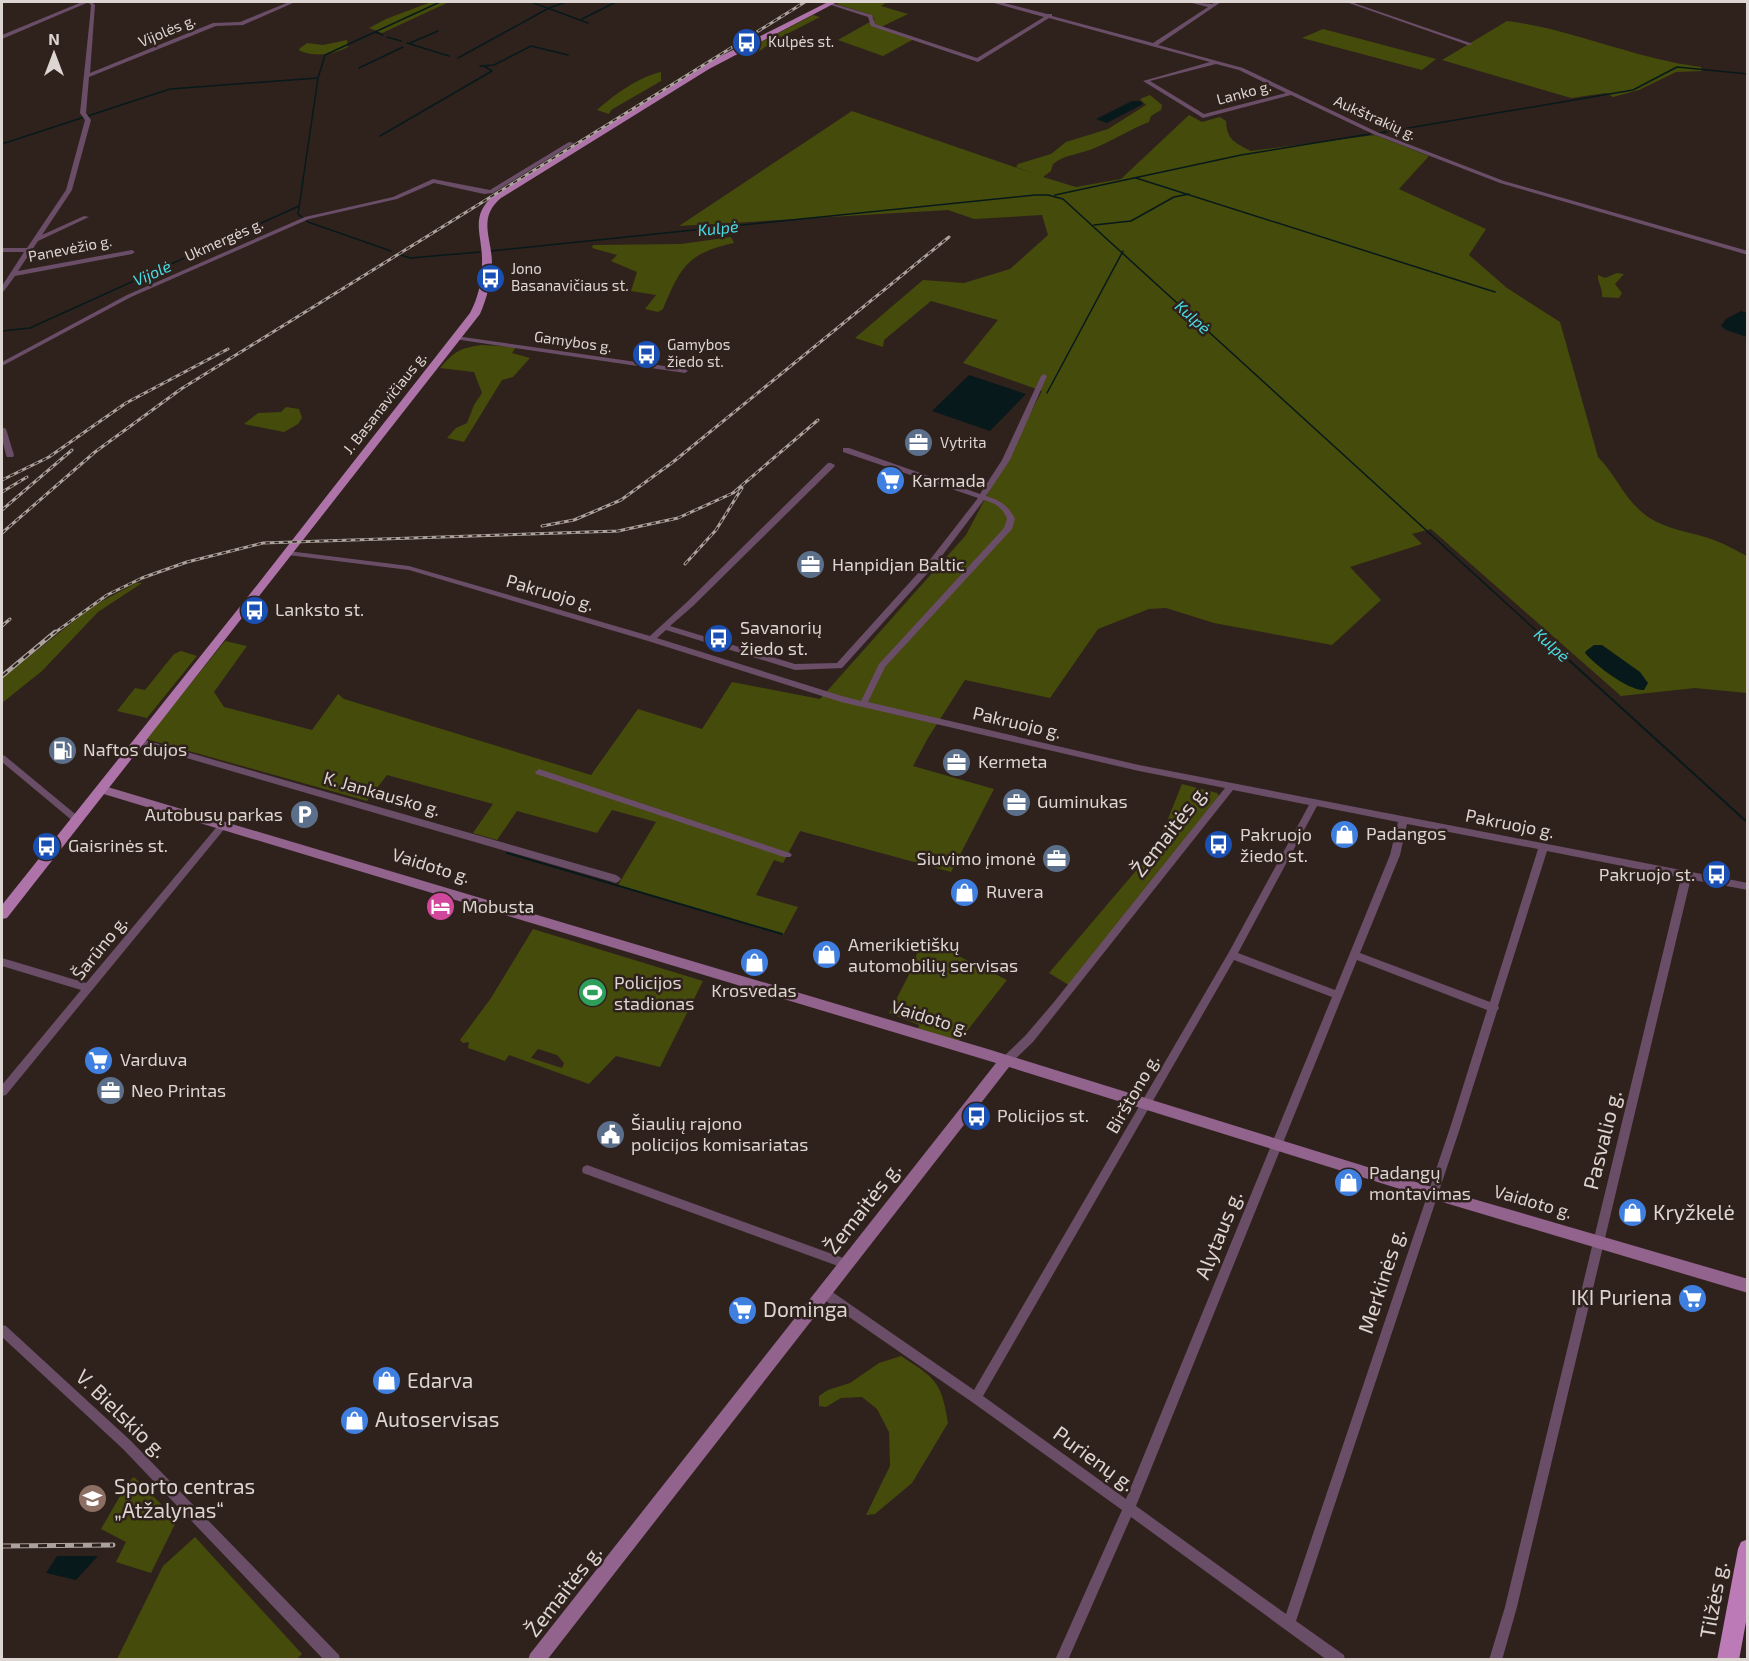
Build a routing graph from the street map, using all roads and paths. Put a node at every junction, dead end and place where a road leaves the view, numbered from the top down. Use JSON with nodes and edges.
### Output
{"nodes":[{"id":1,"x":88,"y":2,"type":"edge"},
{"id":2,"x":832,"y":2,"type":"edge"},
{"id":3,"x":996,"y":2,"type":"edge"},
{"id":4,"x":1194,"y":2,"type":"edge"},
{"id":5,"x":1219,"y":2,"type":"edge"},
{"id":6,"x":1348,"y":2,"type":"edge"},
{"id":7,"x":291,"y":3,"type":"edge"},
{"id":8,"x":1212,"y":6,"type":"junction"},
{"id":9,"x":1050,"y":15,"type":"junction"},
{"id":10,"x":2,"y":37,"type":"edge"},
{"id":11,"x":1155,"y":44,"type":"junction"},
{"id":12,"x":1470,"y":44,"type":"dead end"},
{"id":13,"x":739,"y":49,"type":"junction"},
{"id":14,"x":751,"y":53,"type":"dead end"},
{"id":15,"x":1219,"y":62,"type":"junction"},
{"id":16,"x":88,"y":76,"type":"junction"},
{"id":17,"x":1292,"y":93,"type":"junction"},
{"id":18,"x":571,"y":143,"type":"dead end"},
{"id":19,"x":86,"y":217,"type":"dead end"},
{"id":20,"x":36,"y":240,"type":"junction"},
{"id":21,"x":2,"y":250,"type":"edge"},
{"id":22,"x":28,"y":250,"type":"junction"},
{"id":23,"x":132,"y":252,"type":"dead end"},
{"id":24,"x":1748,"y":253,"type":"edge"},
{"id":25,"x":13,"y":274,"type":"junction"},
{"id":26,"x":2,"y":290,"type":"edge"},
{"id":27,"x":456,"y":338,"type":"junction"},
{"id":28,"x":2,"y":364,"type":"edge"},
{"id":29,"x":685,"y":371,"type":"dead end"},
{"id":30,"x":1044,"y":376,"type":"dead end"},
{"id":31,"x":2,"y":429,"type":"edge"},
{"id":32,"x":846,"y":450,"type":"dead end"},
{"id":33,"x":10,"y":455,"type":"dead end"},
{"id":34,"x":831,"y":465,"type":"dead end"},
{"id":35,"x":982,"y":497,"type":"junction"},
{"id":36,"x":288,"y":553,"type":"junction"},
{"id":37,"x":665,"y":627,"type":"junction"},
{"id":38,"x":651,"y":639,"type":"junction"},
{"id":39,"x":863,"y":704,"type":"junction"},
{"id":40,"x":138,"y":741,"type":"junction"},
{"id":41,"x":2,"y":759,"type":"edge"},
{"id":42,"x":539,"y":772,"type":"dead end"},
{"id":43,"x":1230,"y":788,"type":"junction"},
{"id":44,"x":101,"y":789,"type":"junction"},
{"id":45,"x":1314,"y":804,"type":"junction"},
{"id":46,"x":76,"y":820,"type":"junction"},
{"id":47,"x":1403,"y":821,"type":"junction"},
{"id":48,"x":223,"y":825,"type":"junction"},
{"id":49,"x":1543,"y":848,"type":"junction"},
{"id":50,"x":787,"y":855,"type":"dead end"},
{"id":51,"x":1682,"y":875,"type":"junction"},
{"id":52,"x":616,"y":879,"type":"dead end"},
{"id":53,"x":1748,"y":887,"type":"edge"},
{"id":54,"x":2,"y":914,"type":"edge"},
{"id":55,"x":1232,"y":955,"type":"junction"},
{"id":56,"x":1355,"y":955,"type":"junction"},
{"id":57,"x":2,"y":962,"type":"edge"},
{"id":58,"x":88,"y":988,"type":"junction"},
{"id":59,"x":1338,"y":995,"type":"junction"},
{"id":60,"x":1494,"y":1008,"type":"junction"},
{"id":61,"x":1006,"y":1061,"type":"junction"},
{"id":62,"x":2,"y":1092,"type":"edge"},
{"id":63,"x":1145,"y":1105,"type":"junction"},
{"id":64,"x":1276,"y":1146,"type":"junction"},
{"id":65,"x":587,"y":1170,"type":"dead end"},
{"id":66,"x":1432,"y":1193,"type":"junction"},
{"id":67,"x":1597,"y":1241,"type":"junction"},
{"id":68,"x":846,"y":1264,"type":"junction"},
{"id":69,"x":1748,"y":1286,"type":"edge"},
{"id":70,"x":824,"y":1293,"type":"junction"},
{"id":71,"x":2,"y":1330,"type":"edge"},
{"id":72,"x":976,"y":1398,"type":"junction"},
{"id":73,"x":1129,"y":1508,"type":"junction"},
{"id":74,"x":1748,"y":1549,"type":"edge"},
{"id":75,"x":1289,"y":1623,"type":"junction"},
{"id":76,"x":334,"y":1659,"type":"edge"},
{"id":77,"x":536,"y":1659,"type":"edge"},
{"id":78,"x":1061,"y":1659,"type":"edge"},
{"id":79,"x":1339,"y":1659,"type":"edge"},
{"id":80,"x":1495,"y":1659,"type":"edge"},
{"id":81,"x":1728,"y":1659,"type":"edge"}],
"edges":[{"from":1,"to":10,"type":"street"},
{"from":1,"to":16,"type":"street"},
{"from":2,"to":9,"type":"street"},
{"from":2,"to":13,"type":"main road","name":"J. Basanavičiaus g."},
{"from":3,"to":9,"type":"street","name":"Aukštrakių g."},
{"from":4,"to":8,"type":"street"},
{"from":5,"to":8,"type":"street"},
{"from":6,"to":12,"type":"street"},
{"from":7,"to":16,"type":"street","name":"Vijolės g."},
{"from":8,"to":11,"type":"street"},
{"from":9,"to":11,"type":"street","name":"Aukštrakių g."},
{"from":11,"to":15,"type":"street","name":"Aukštrakių g."},
{"from":13,"to":14,"type":"street"},
{"from":13,"to":27,"type":"main road","name":"J. Basanavičiaus g."},
{"from":15,"to":17,"type":"street","name":"Aukštrakių g."},
{"from":15,"to":17,"type":"street","name":"Lanko g."},
{"from":16,"to":20,"type":"street"},
{"from":17,"to":24,"type":"street","name":"Aukštrakių g."},
{"from":18,"to":28,"type":"street","name":"Ukmergės g."},
{"from":19,"to":20,"type":"street"},
{"from":20,"to":22,"type":"street"},
{"from":21,"to":22,"type":"street"},
{"from":22,"to":25,"type":"street"},
{"from":23,"to":25,"type":"street","name":"Panevėžio g."},
{"from":25,"to":26,"type":"street"},
{"from":27,"to":29,"type":"street","name":"Gamybos g."},
{"from":27,"to":36,"type":"main road","name":"J. Basanavičiaus g."},
{"from":30,"to":35,"type":"street"},
{"from":31,"to":33,"type":"street"},
{"from":32,"to":35,"type":"street"},
{"from":34,"to":37,"type":"street"},
{"from":35,"to":37,"type":"street"},
{"from":35,"to":39,"type":"street"},
{"from":36,"to":38,"type":"street","name":"Pakruojo g."},
{"from":36,"to":40,"type":"main road","name":"J. Basanavičiaus g."},
{"from":37,"to":38,"type":"street"},
{"from":38,"to":39,"type":"street","name":"Pakruojo g."},
{"from":39,"to":43,"type":"street","name":"Pakruojo g."},
{"from":40,"to":44,"type":"main road","name":"J. Basanavičiaus g."},
{"from":40,"to":52,"type":"street","name":"K. Jankausko g."},
{"from":41,"to":46,"type":"street"},
{"from":42,"to":50,"type":"street"},
{"from":43,"to":45,"type":"street","name":"Pakruojo g."},
{"from":43,"to":61,"type":"street","name":"Žemaitės g."},
{"from":44,"to":46,"type":"main road","name":"J. Basanavičiaus g."},
{"from":44,"to":48,"type":"main road","name":"Vaidoto g."},
{"from":45,"to":47,"type":"street","name":"Pakruojo g."},
{"from":45,"to":55,"type":"street","name":"Birštono g."},
{"from":46,"to":54,"type":"main road","name":"J. Basanavičiaus g."},
{"from":47,"to":49,"type":"street","name":"Pakruojo g."},
{"from":47,"to":56,"type":"street","name":"Alytaus g."},
{"from":48,"to":58,"type":"street","name":"Šarūno g."},
{"from":48,"to":61,"type":"main road","name":"Vaidoto g."},
{"from":49,"to":51,"type":"street","name":"Pakruojo g."},
{"from":49,"to":60,"type":"street","name":"Merkinės g."},
{"from":51,"to":53,"type":"street","name":"Pakruojo g."},
{"from":51,"to":67,"type":"street","name":"Pasvalio g."},
{"from":55,"to":59,"type":"street"},
{"from":55,"to":63,"type":"street","name":"Birštono g."},
{"from":56,"to":59,"type":"street","name":"Alytaus g."},
{"from":56,"to":60,"type":"street"},
{"from":57,"to":58,"type":"street"},
{"from":58,"to":62,"type":"street","name":"Šarūno g."},
{"from":59,"to":64,"type":"street","name":"Alytaus g."},
{"from":60,"to":66,"type":"street","name":"Merkinės g."},
{"from":61,"to":63,"type":"main road","name":"Vaidoto g."},
{"from":61,"to":68,"type":"main road","name":"Žemaitės g."},
{"from":63,"to":64,"type":"main road","name":"Vaidoto g."},
{"from":63,"to":72,"type":"street","name":"Birštono g."},
{"from":64,"to":66,"type":"main road","name":"Vaidoto g."},
{"from":64,"to":73,"type":"street","name":"Alytaus g."},
{"from":65,"to":68,"type":"street"},
{"from":66,"to":67,"type":"main road","name":"Vaidoto g."},
{"from":66,"to":75,"type":"street","name":"Merkinės g."},
{"from":67,"to":69,"type":"main road","name":"Vaidoto g."},
{"from":67,"to":80,"type":"street","name":"Pasvalio g."},
{"from":68,"to":70,"type":"main road","name":"Žemaitės g."},
{"from":70,"to":72,"type":"street","name":"Purienų g."},
{"from":70,"to":77,"type":"main road","name":"Žemaitės g."},
{"from":71,"to":76,"type":"street","name":"V. Bielskio g."},
{"from":72,"to":73,"type":"street","name":"Purienų g."},
{"from":73,"to":75,"type":"street","name":"Purienų g."},
{"from":73,"to":78,"type":"street","name":"Alytaus g."},
{"from":74,"to":81,"type":"highway","name":"Tilžės g."},
{"from":75,"to":79,"type":"street","name":"Purienų g."}]}
